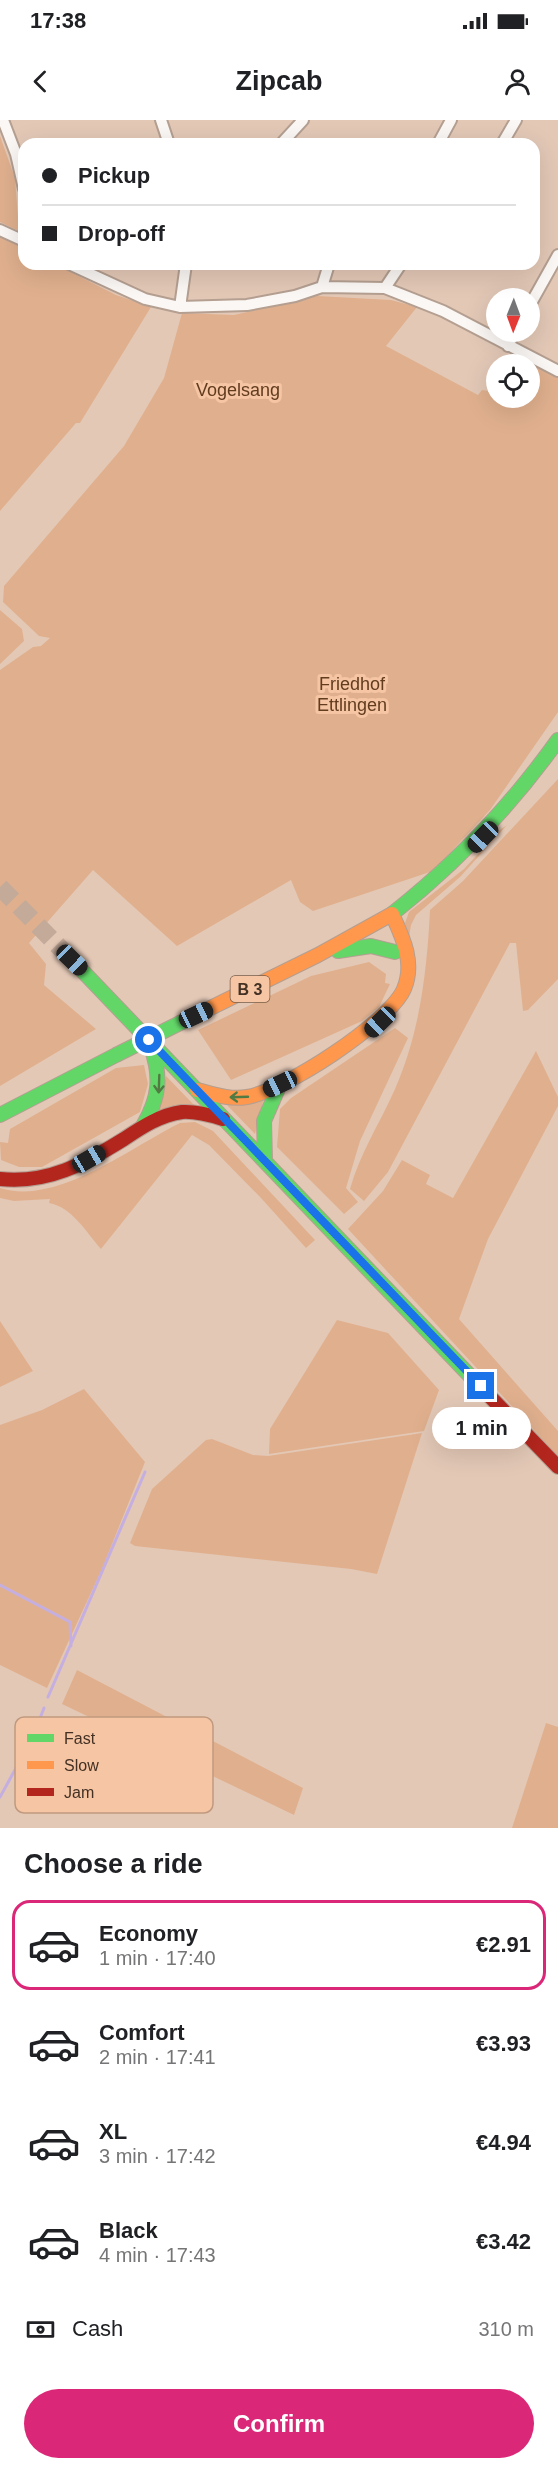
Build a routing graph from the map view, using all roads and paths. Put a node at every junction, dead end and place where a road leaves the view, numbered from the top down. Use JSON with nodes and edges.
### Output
{"nodes":[{"id":1,"x":3,"y":120,"type":"edge"},
{"id":2,"x":160,"y":120,"type":"edge"},
{"id":3,"x":303,"y":120,"type":"edge"},
{"id":4,"x":451,"y":120,"type":"edge"},
{"id":5,"x":516,"y":120,"type":"edge"},
{"id":6,"x":167,"y":138,"type":"edge"},
{"id":7,"x":286,"y":138,"type":"edge"},
{"id":8,"x":441,"y":138,"type":"edge"},
{"id":9,"x":506,"y":138,"type":"edge"},
{"id":10,"x":18,"y":163,"type":"edge"},
{"id":11,"x":0,"y":230,"type":"edge"},
{"id":12,"x":18,"y":237,"type":"edge"},
{"id":13,"x":558,"y":255,"type":"edge"},
{"id":14,"x":82,"y":270,"type":"edge"},
{"id":15,"x":185,"y":270,"type":"edge"},
{"id":16,"x":328,"y":270,"type":"edge"},
{"id":17,"x":397,"y":270,"type":"edge"},
{"id":18,"x":322,"y":286,"type":"junction"},
{"id":19,"x":385,"y":288,"type":"junction"},
{"id":20,"x":540,"y":288,"type":"edge"},
{"id":21,"x":180,"y":307,"type":"junction"},
{"id":22,"x":510,"y":342,"type":"edge"},
{"id":23,"x":508,"y":346,"type":"junction"},
{"id":24,"x":558,"y":371,"type":"edge"},
{"id":25,"x":558,"y":740,"type":"edge"},
{"id":26,"x":386,"y":918,"type":"junction"},
{"id":27,"x":395,"y":952,"type":"junction"},
{"id":28,"x":318,"y":955,"type":"junction"},
{"id":29,"x":72,"y":960,"type":"tunnel mouth"},
{"id":30,"x":404,"y":984,"type":"junction"},
{"id":31,"x":149,"y":1040,"type":"junction"},
{"id":32,"x":280,"y":1084,"type":"junction"},
{"id":33,"x":197,"y":1090,"type":"junction"},
{"id":34,"x":0,"y":1116,"type":"edge"},
{"id":35,"x":225,"y":1120,"type":"junction"},
{"id":36,"x":143,"y":1126,"type":"junction"},
{"id":37,"x":265,"y":1160,"type":"junction"},
{"id":38,"x":0,"y":1170,"type":"edge"},
{"id":39,"x":0,"y":1179,"type":"edge"},
{"id":40,"x":17,"y":1181,"type":"junction"},
{"id":41,"x":558,"y":1467,"type":"edge"}],
"edges":[{"from":1,"to":10,"type":"street"},
{"from":2,"to":6,"type":"street"},
{"from":3,"to":7,"type":"street"},
{"from":4,"to":8,"type":"street"},
{"from":5,"to":9,"type":"street"},
{"from":11,"to":12,"type":"street"},
{"from":13,"to":20,"type":"street"},
{"from":14,"to":21,"type":"street"},
{"from":15,"to":21,"type":"street"},
{"from":16,"to":18,"type":"street"},
{"from":17,"to":19,"type":"street"},
{"from":18,"to":19,"type":"street"},
{"from":18,"to":21,"type":"street"},
{"from":19,"to":23,"type":"street"},
{"from":22,"to":23,"type":"street"},
{"from":23,"to":24,"type":"street"},
{"from":25,"to":26,"type":"main road"},
{"from":26,"to":27,"type":"main road"},
{"from":26,"to":28,"type":"main road","number":"B 3"},
{"from":26,"to":30,"type":"main road"},
{"from":27,"to":28,"type":"main road"},
{"from":27,"to":30,"type":"main road"},
{"from":28,"to":34,"type":"main road","number":"B 3","bridge":true},
{"from":29,"to":31,"type":"main road"},
{"from":30,"to":32,"type":"main road"},
{"from":31,"to":33,"type":"main road"},
{"from":31,"to":36,"type":"main road","one_way":true},
{"from":32,"to":33,"type":"main road","one_way":true},
{"from":32,"to":37,"type":"main road"},
{"from":33,"to":35,"type":"main road"},
{"from":35,"to":36,"type":"main road"},
{"from":35,"to":37,"type":"main road"},
{"from":36,"to":40,"type":"main road"},
{"from":37,"to":41,"type":"main road"},
{"from":38,"to":40,"type":"main road"},
{"from":39,"to":40,"type":"main road"}]}
